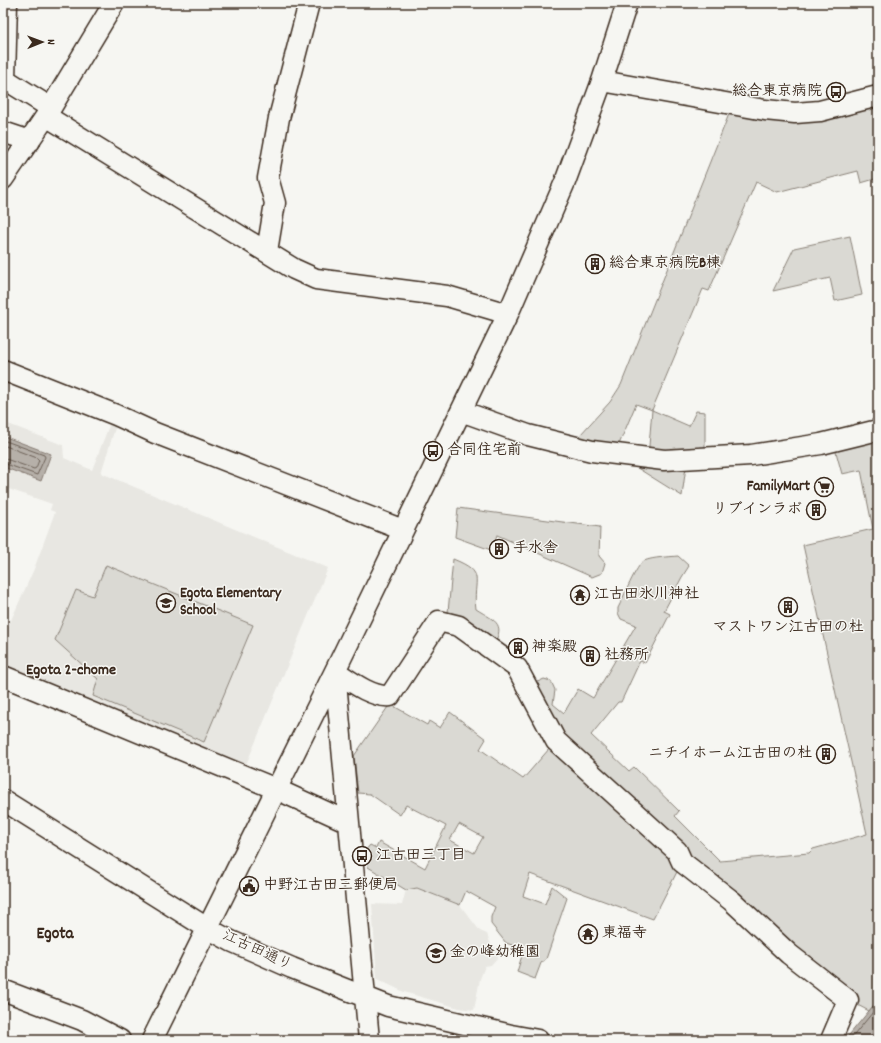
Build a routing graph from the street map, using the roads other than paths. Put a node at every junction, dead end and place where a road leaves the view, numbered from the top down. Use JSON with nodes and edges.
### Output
{"nodes":[{"id":1,"x":7,"y":3,"type":"edge"},
{"id":2,"x":114,"y":3,"type":"edge"},
{"id":3,"x":309,"y":3,"type":"edge"},
{"id":4,"x":627,"y":3,"type":"edge"},
{"id":5,"x":4,"y":78,"type":"edge"},
{"id":6,"x":602,"y":81,"type":"junction"},
{"id":7,"x":878,"y":96,"type":"edge"},
{"id":8,"x":49,"y":112,"type":"junction"},
{"id":9,"x":3,"y":132,"type":"edge"},
{"id":10,"x":30,"y":141,"type":"junction"},
{"id":11,"x":3,"y":179,"type":"edge"},
{"id":12,"x":267,"y":251,"type":"junction"},
{"id":13,"x":508,"y":314,"type":"junction"},
{"id":14,"x":3,"y":370,"type":"edge"},
{"id":15,"x":461,"y":411,"type":"junction"},
{"id":16,"x":878,"y":430,"type":"edge"},
{"id":17,"x":403,"y":530,"type":"junction"},
{"id":18,"x":335,"y":671,"type":"junction"},
{"id":19,"x":3,"y":676,"type":"edge"},
{"id":20,"x":276,"y":789,"type":"junction"},
{"id":21,"x":3,"y":800,"type":"edge"},
{"id":22,"x":348,"y":822,"type":"junction"},
{"id":23,"x":207,"y":928,"type":"junction"},
{"id":24,"x":3,"y":990,"type":"edge"},
{"id":25,"x":365,"y":998,"type":"junction"},
{"id":26,"x":120,"y":1040,"type":"edge"},
{"id":27,"x":152,"y":1040,"type":"edge"},
{"id":28,"x":369,"y":1040,"type":"edge"},
{"id":29,"x":538,"y":1040,"type":"edge"},
{"id":30,"x":831,"y":1040,"type":"edge"}],
"edges":[{"from":1,"to":5,"type":"street"},
{"from":2,"to":8,"type":"street"},
{"from":3,"to":12,"type":"street"},
{"from":4,"to":6,"type":"street"},
{"from":5,"to":8,"type":"street"},
{"from":6,"to":7,"type":"street"},
{"from":6,"to":13,"type":"street"},
{"from":8,"to":10,"type":"street"},
{"from":8,"to":12,"type":"street"},
{"from":9,"to":10,"type":"street"},
{"from":10,"to":11,"type":"street"},
{"from":12,"to":13,"type":"street"},
{"from":13,"to":15,"type":"street"},
{"from":14,"to":17,"type":"street"},
{"from":15,"to":16,"type":"street"},
{"from":15,"to":17,"type":"street"},
{"from":17,"to":18,"type":"street"},
{"from":18,"to":20,"type":"street"},
{"from":18,"to":22,"type":"street"},
{"from":18,"to":30,"type":"street"},
{"from":19,"to":20,"type":"street"},
{"from":20,"to":22,"type":"street"},
{"from":20,"to":23,"type":"street"},
{"from":21,"to":23,"type":"street","name":"江古田通り"},
{"from":22,"to":25,"type":"street"},
{"from":23,"to":25,"type":"street","name":"江古田通り"},
{"from":23,"to":27,"type":"street"},
{"from":24,"to":26,"type":"street"},
{"from":25,"to":28,"type":"street"},
{"from":25,"to":29,"type":"street","name":"江古田通り"}]}
